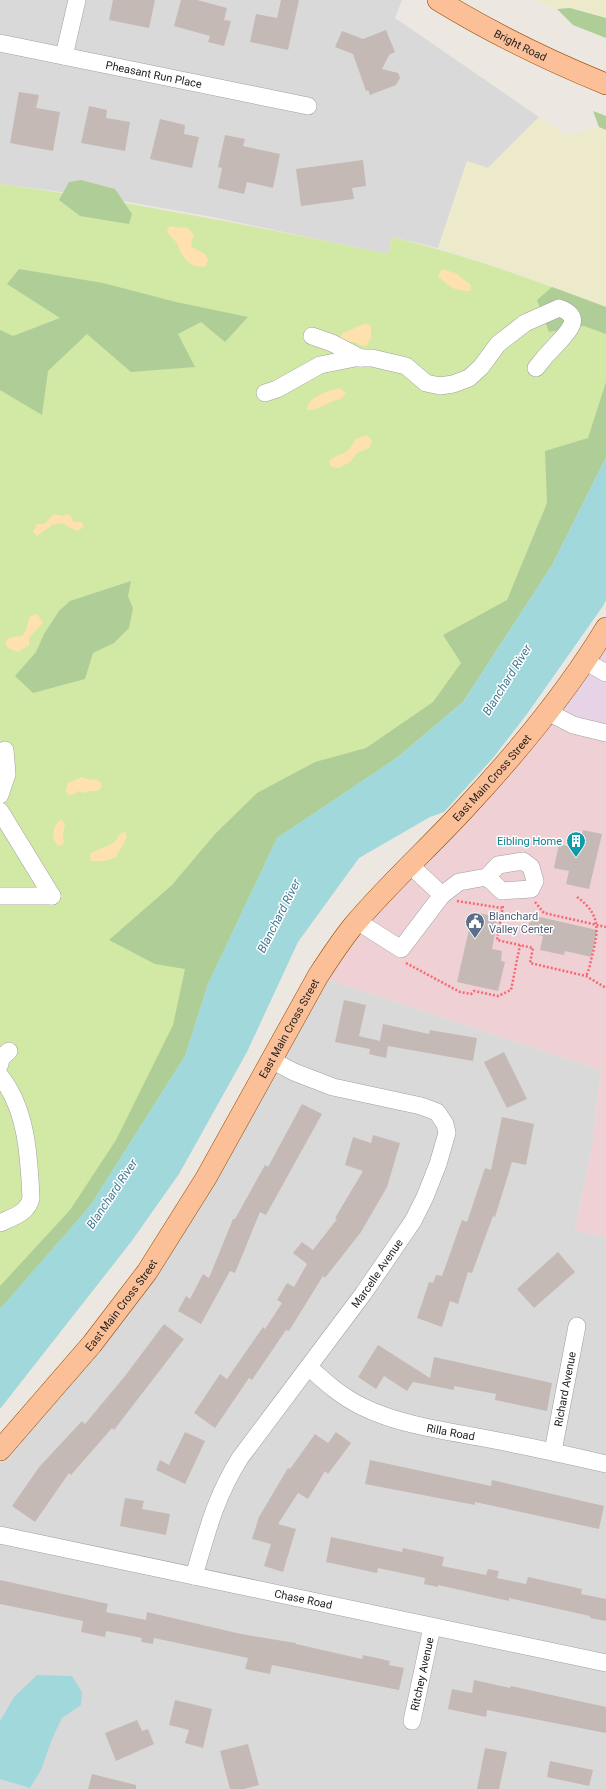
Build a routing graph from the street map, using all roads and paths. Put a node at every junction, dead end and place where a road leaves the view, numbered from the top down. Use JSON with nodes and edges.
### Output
{"nodes":[{"id":1,"x":77,"y":0,"type":"edge"},
{"id":2,"x":438,"y":0,"type":"edge"},
{"id":3,"x":0,"y":43,"type":"edge"},
{"id":4,"x":64,"y":56,"type":"junction"},
{"id":5,"x":606,"y":84,"type":"edge"},
{"id":6,"x":308,"y":106,"type":"dead end"},
{"id":7,"x":312,"y":336,"type":"dead end"},
{"id":8,"x":362,"y":358,"type":"junction"},
{"id":9,"x":536,"y":368,"type":"dead end"},
{"id":10,"x":265,"y":393,"type":"dead end"},
{"id":11,"x":606,"y":628,"type":"edge"},
{"id":12,"x":585,"y":661,"type":"junction"},
{"id":13,"x":606,"y":674,"type":"edge"},
{"id":14,"x":548,"y":712,"type":"junction"},
{"id":15,"x":606,"y":733,"type":"edge"},
{"id":16,"x":5,"y":750,"type":"dead end"},
{"id":17,"x":0,"y":795,"type":"edge"},
{"id":18,"x":0,"y":811,"type":"edge"},
{"id":19,"x":410,"y":865,"type":"junction"},
{"id":20,"x":487,"y":877,"type":"junction"},
{"id":21,"x":525,"y":890,"type":"junction"},
{"id":22,"x":505,"y":891,"type":"junction"},
{"id":23,"x":442,"y":895,"type":"junction"},
{"id":24,"x":0,"y":896,"type":"edge"},
{"id":25,"x":577,"y":897,"type":"dead end"},
{"id":26,"x":502,"y":908,"type":"junction"},
{"id":27,"x":358,"y":921,"type":"junction"},
{"id":28,"x":599,"y":926,"type":"junction"},
{"id":29,"x":606,"y":927,"type":"edge"},
{"id":30,"x":520,"y":945,"type":"junction"},
{"id":31,"x":401,"y":948,"type":"junction"},
{"id":32,"x":586,"y":976,"type":"junction"},
{"id":33,"x":606,"y":988,"type":"edge"},
{"id":34,"x":271,"y":1060,"type":"junction"},
{"id":35,"x":0,"y":1076,"type":"edge"},
{"id":36,"x":0,"y":1223,"type":"edge"},
{"id":37,"x":577,"y":1326,"type":"dead end"},
{"id":38,"x":309,"y":1367,"type":"junction"},
{"id":39,"x":0,"y":1450,"type":"edge"},
{"id":40,"x":553,"y":1451,"type":"junction"},
{"id":41,"x":606,"y":1464,"type":"edge"},
{"id":42,"x":0,"y":1535,"type":"edge"},
{"id":43,"x":194,"y":1576,"type":"junction"},
{"id":44,"x":432,"y":1627,"type":"junction"},
{"id":45,"x":606,"y":1663,"type":"edge"},
{"id":46,"x":412,"y":1721,"type":"dead end"}],
"edges":[{"from":1,"to":4,"type":"street"},
{"from":2,"to":5,"type":"main road","name":"Bright Road"},
{"from":3,"to":4,"type":"street","name":"Pheasant Run Place"},
{"from":4,"to":6,"type":"street","name":"Pheasant Run Place"},
{"from":7,"to":8,"type":"street"},
{"from":8,"to":9,"type":"street"},
{"from":8,"to":10,"type":"street"},
{"from":11,"to":12,"type":"main road","name":"East Main Cross Street"},
{"from":12,"to":13,"type":"street"},
{"from":12,"to":14,"type":"main road","name":"East Main Cross Street"},
{"from":14,"to":15,"type":"street"},
{"from":14,"to":19,"type":"main road","name":"East Main Cross Street"},
{"from":16,"to":17,"type":"street"},
{"from":18,"to":24,"type":"street"},
{"from":19,"to":23,"type":"street"},
{"from":19,"to":27,"type":"main road","name":"East Main Cross Street"},
{"from":20,"to":21,"type":"street"},
{"from":20,"to":22,"type":"street"},
{"from":20,"to":23,"type":"street"},
{"from":21,"to":22,"type":"street"},
{"from":21,"to":28,"type":"path"},
{"from":22,"to":26,"type":"path"},
{"from":23,"to":26,"type":"path"},
{"from":23,"to":31,"type":"street"},
{"from":25,"to":28,"type":"path"},
{"from":26,"to":30,"type":"path"},
{"from":27,"to":31,"type":"street"},
{"from":27,"to":34,"type":"main road","name":"East Main Cross Street"},
{"from":28,"to":29,"type":"path"},
{"from":28,"to":32,"type":"path"},
{"from":30,"to":31,"type":"path"},
{"from":30,"to":32,"type":"path"},
{"from":32,"to":33,"type":"path"},
{"from":34,"to":38,"type":"street","name":"Marcelle Avenue"},
{"from":34,"to":39,"type":"main road","name":"East Main Cross Street"},
{"from":35,"to":36,"type":"street"},
{"from":37,"to":40,"type":"street","name":"Richard Avenue"},
{"from":38,"to":40,"type":"street","name":"Rilla Road"},
{"from":38,"to":43,"type":"street","name":"Marcelle Avenue"},
{"from":40,"to":41,"type":"street","name":"Rilla Road"},
{"from":42,"to":43,"type":"street","name":"Chase Road"},
{"from":43,"to":44,"type":"street","name":"Chase Road"},
{"from":44,"to":45,"type":"street","name":"Chase Road"},
{"from":44,"to":46,"type":"street","name":"Ritchey Avenue"}]}
